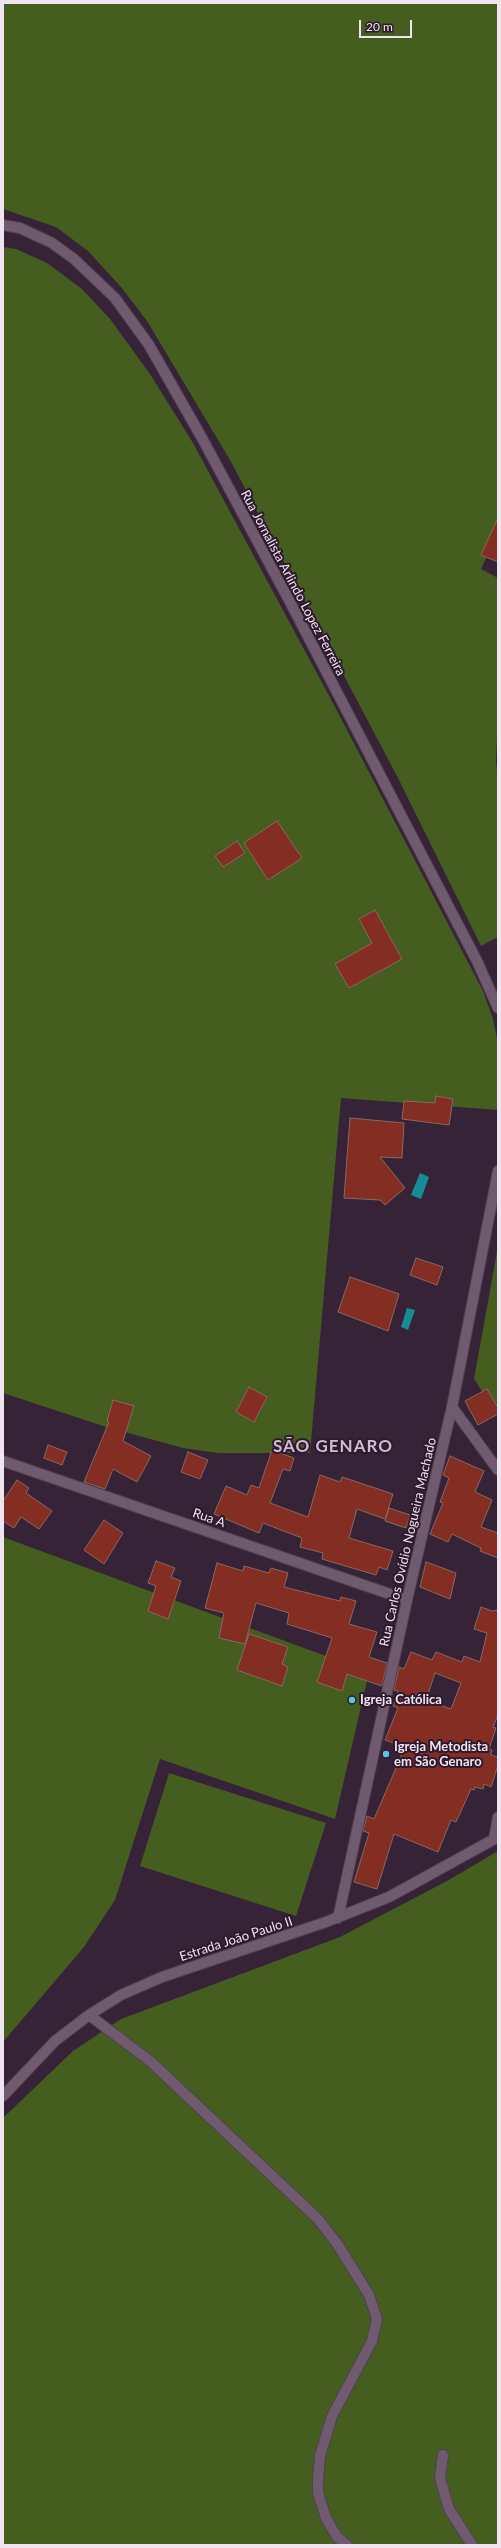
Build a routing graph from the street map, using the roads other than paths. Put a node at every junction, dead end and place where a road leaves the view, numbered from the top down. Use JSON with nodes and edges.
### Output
{"nodes":[{"id":1,"x":3,"y":225,"type":"edge"},
{"id":2,"x":498,"y":1008,"type":"edge"},
{"id":3,"x":498,"y":1171,"type":"edge"},
{"id":4,"x":452,"y":1407,"type":"junction"},
{"id":5,"x":3,"y":1461,"type":"edge"},
{"id":6,"x":498,"y":1470,"type":"edge"},
{"id":7,"x":407,"y":1600,"type":"junction"},
{"id":8,"x":498,"y":1817,"type":"edge"},
{"id":9,"x":496,"y":1838,"type":"edge"},
{"id":10,"x":338,"y":1918,"type":"junction"},
{"id":11,"x":89,"y":2015,"type":"junction"},
{"id":12,"x":3,"y":2096,"type":"edge"},
{"id":13,"x":443,"y":2454,"type":"dead end"},
{"id":14,"x":348,"y":2545,"type":"edge"},
{"id":15,"x":472,"y":2545,"type":"edge"}],
"edges":[{"from":1,"to":2,"type":"street","name":"Rua Jornalista Arlindo Lopez Ferreira"},
{"from":3,"to":4,"type":"street","name":"Rua Carlos Ovídio Nogueira Machado"},
{"from":4,"to":6,"type":"street"},
{"from":4,"to":7,"type":"street","name":"Rua Carlos Ovídio Nogueira Machado"},
{"from":5,"to":7,"type":"street","name":"Rua A"},
{"from":7,"to":10,"type":"street","name":"Rua Carlos Ovídio Nogueira Machado"},
{"from":8,"to":9,"type":"street"},
{"from":9,"to":10,"type":"street","name":"Estrada João Paulo II"},
{"from":10,"to":11,"type":"street","name":"Estrada João Paulo II"},
{"from":11,"to":12,"type":"street","name":"Estrada João Paulo II"},
{"from":11,"to":14,"type":"street"},
{"from":13,"to":15,"type":"street"}]}
